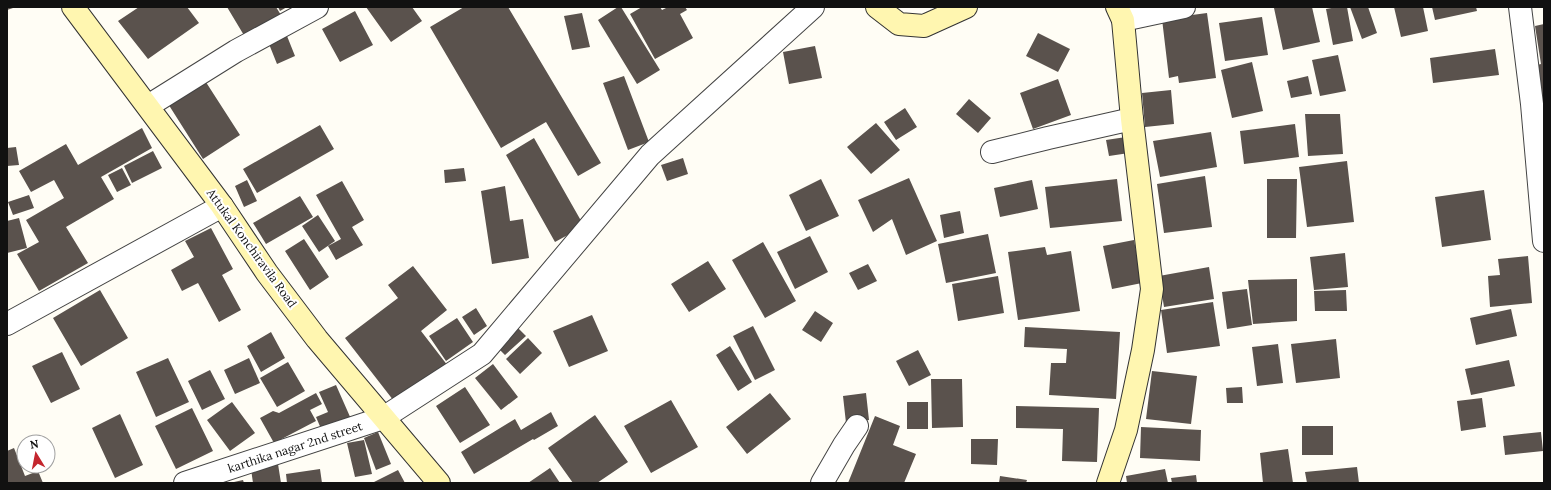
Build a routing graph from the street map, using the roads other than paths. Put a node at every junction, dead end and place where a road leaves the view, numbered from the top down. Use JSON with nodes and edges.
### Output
{"nodes":[{"id":1,"x":73,"y":7,"type":"edge"},
{"id":2,"x":316,"y":7,"type":"edge"},
{"id":3,"x":813,"y":7,"type":"edge"},
{"id":4,"x":877,"y":7,"type":"edge"},
{"id":5,"x":966,"y":7,"type":"edge"},
{"id":6,"x":1184,"y":7,"type":"edge"},
{"id":7,"x":1520,"y":7,"type":"edge"},
{"id":8,"x":1120,"y":14,"type":"edge"},
{"id":9,"x":148,"y":106,"type":"junction"},
{"id":10,"x":1132,"y":119,"type":"junction"},
{"id":11,"x":992,"y":152,"type":"dead end"},
{"id":12,"x":222,"y":206,"type":"junction"},
{"id":13,"x":1544,"y":241,"type":"edge"},
{"id":14,"x":7,"y":324,"type":"edge"},
{"id":15,"x":383,"y":418,"type":"junction"},
{"id":16,"x":857,"y":426,"type":"dead end"},
{"id":17,"x":185,"y":483,"type":"edge"},
{"id":18,"x":439,"y":483,"type":"edge"},
{"id":19,"x":822,"y":483,"type":"edge"},
{"id":20,"x":1108,"y":483,"type":"edge"}],
"edges":[{"from":1,"to":9,"type":"main road","name":"Attukal Konchiravila Road"},
{"from":2,"to":9,"type":"street"},
{"from":3,"to":15,"type":"street","name":"karthika nagar 2nd street"},
{"from":4,"to":5,"type":"main road"},
{"from":6,"to":8,"type":"street"},
{"from":7,"to":13,"type":"street"},
{"from":8,"to":10,"type":"main road"},
{"from":9,"to":12,"type":"main road","name":"Attukal Konchiravila Road"},
{"from":10,"to":11,"type":"street"},
{"from":10,"to":20,"type":"main road"},
{"from":12,"to":14,"type":"street"},
{"from":12,"to":15,"type":"main road","name":"Attukal Konchiravila Road"},
{"from":15,"to":17,"type":"street","name":"karthika nagar 2nd street"},
{"from":15,"to":18,"type":"main road","name":"Attukal Konchiravila Road"},
{"from":16,"to":19,"type":"street"}]}
